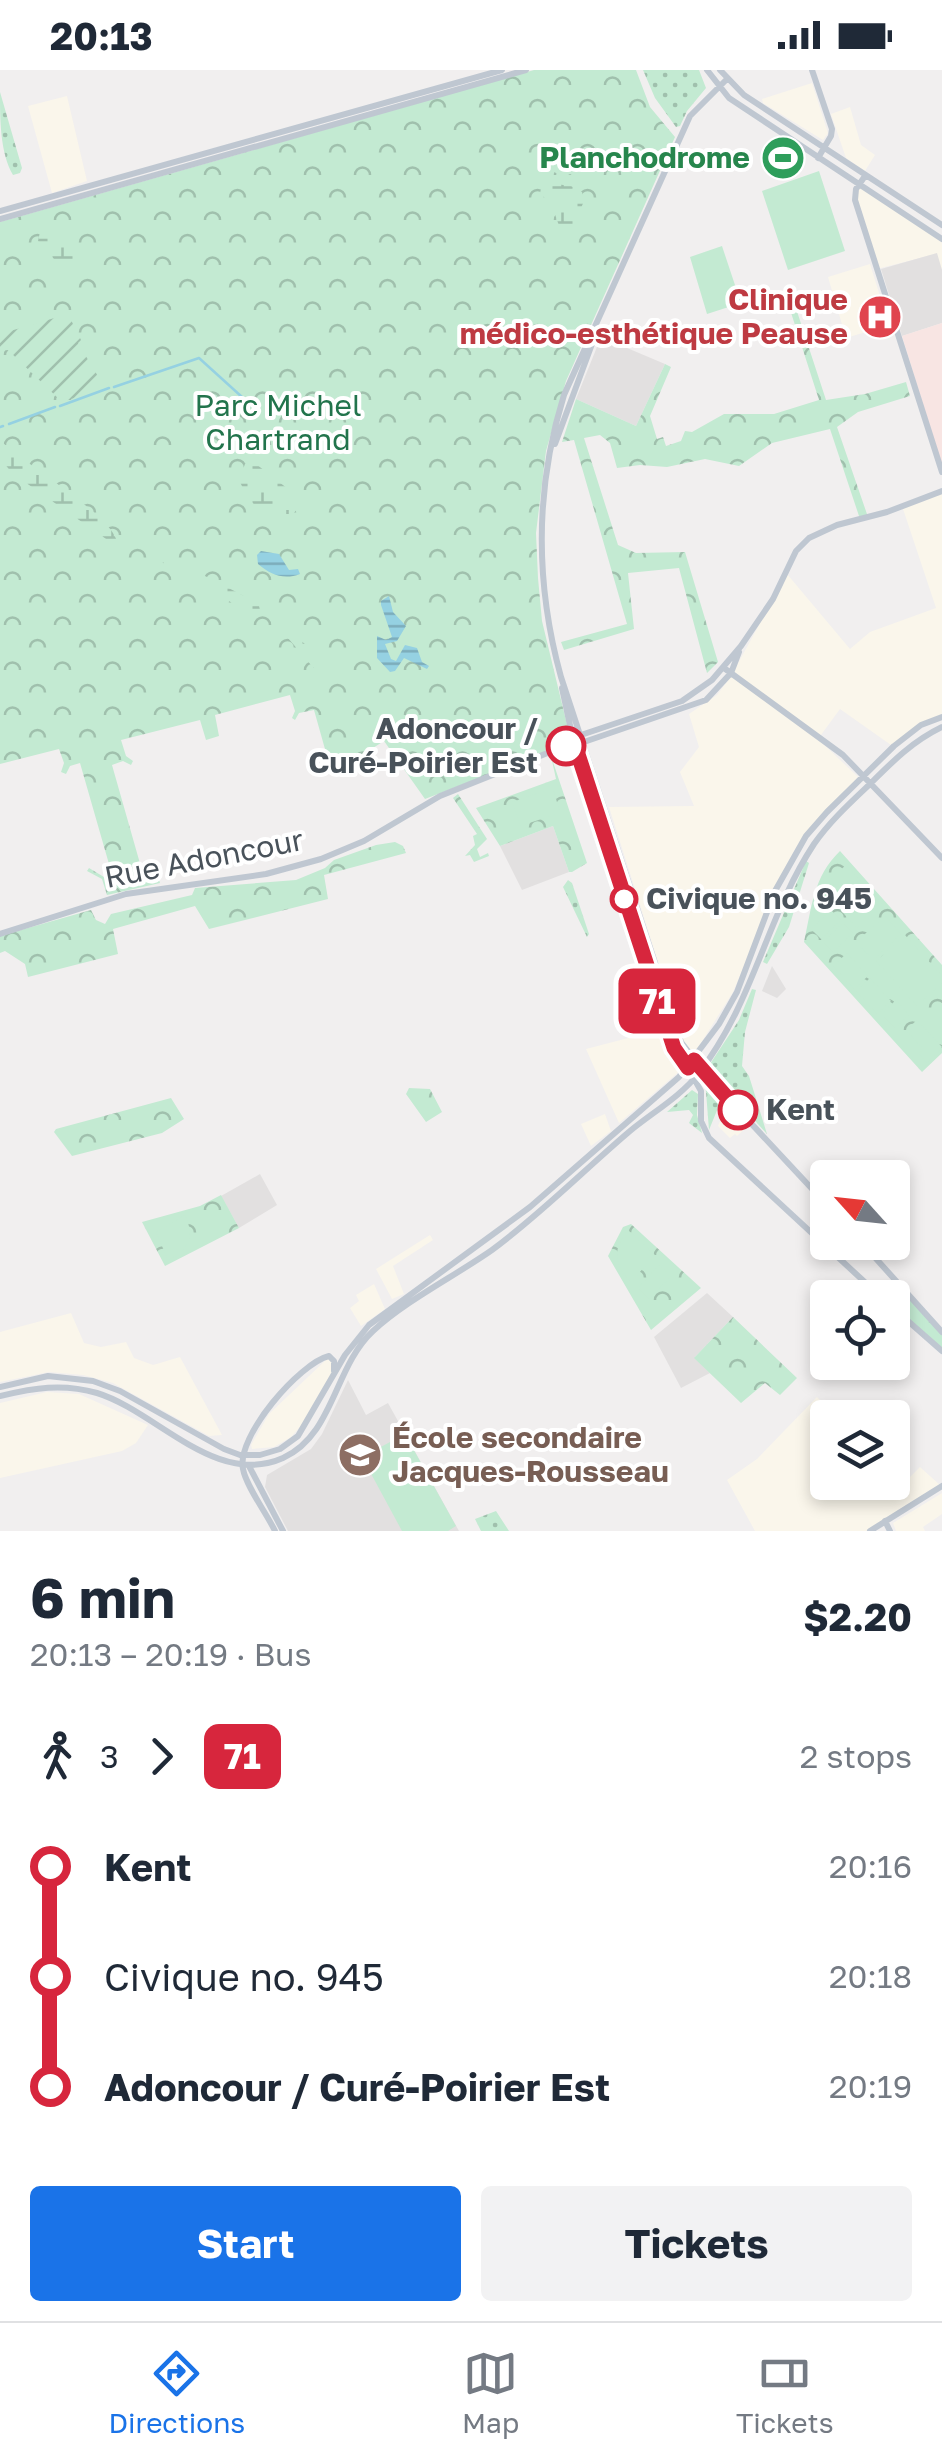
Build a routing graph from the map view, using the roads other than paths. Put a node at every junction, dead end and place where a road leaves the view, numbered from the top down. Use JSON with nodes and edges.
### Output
{"nodes":[{"id":1,"x":502,"y":70,"type":"edge"},
{"id":2,"x":526,"y":70,"type":"edge"},
{"id":3,"x":707,"y":70,"type":"edge"},
{"id":4,"x":720,"y":70,"type":"edge"},
{"id":5,"x":812,"y":70,"type":"edge"},
{"id":6,"x":726,"y":79,"type":"junction"},
{"id":7,"x":718,"y":88,"type":"junction"},
{"id":8,"x":824,"y":148,"type":"junction"},
{"id":9,"x":818,"y":158,"type":"junction"},
{"id":10,"x":865,"y":176,"type":"junction"},
{"id":11,"x":859,"y":185,"type":"junction"},
{"id":12,"x":0,"y":211,"type":"edge"},
{"id":13,"x":0,"y":219,"type":"edge"},
{"id":14,"x":942,"y":225,"type":"edge"},
{"id":15,"x":942,"y":239,"type":"edge"},
{"id":16,"x":942,"y":472,"type":"edge"},
{"id":17,"x":942,"y":492,"type":"edge"},
{"id":18,"x":728,"y":670,"type":"junction"},
{"id":19,"x":942,"y":717,"type":"edge"},
{"id":20,"x":942,"y":727,"type":"edge"},
{"id":21,"x":580,"y":740,"type":"junction"},
{"id":22,"x":864,"y":774,"type":"junction"},
{"id":23,"x":872,"y":782,"type":"junction"},
{"id":24,"x":942,"y":858,"type":"edge"},
{"id":25,"x":0,"y":934,"type":"edge"},
{"id":26,"x":694,"y":1060,"type":"junction"},
{"id":27,"x":688,"y":1068,"type":"junction"},
{"id":28,"x":702,"y":1069,"type":"junction"},
{"id":29,"x":695,"y":1078,"type":"junction"},
{"id":30,"x":810,"y":1186,"type":"edge"},
{"id":31,"x":877,"y":1260,"type":"edge"},
{"id":32,"x":863,"y":1280,"type":"edge"},
{"id":33,"x":910,"y":1323,"type":"edge"},
{"id":34,"x":942,"y":1332,"type":"edge"},
{"id":35,"x":942,"y":1351,"type":"edge"},
{"id":36,"x":333,"y":1377,"type":"junction"},
{"id":37,"x":0,"y":1387,"type":"edge"},
{"id":38,"x":0,"y":1396,"type":"edge"},
{"id":39,"x":245,"y":1455,"type":"junction"},
{"id":40,"x":245,"y":1465,"type":"junction"},
{"id":41,"x":942,"y":1486,"type":"edge"},
{"id":42,"x":885,"y":1521,"type":"junction"},
{"id":43,"x":276,"y":1531,"type":"edge"},
{"id":44,"x":284,"y":1531,"type":"edge"},
{"id":45,"x":870,"y":1531,"type":"edge"},
{"id":46,"x":890,"y":1531,"type":"edge"}],
"edges":[{"from":1,"to":12,"type":"main road"},
{"from":2,"to":13,"type":"main road"},
{"from":3,"to":7,"type":"main road"},
{"from":4,"to":6,"type":"main road"},
{"from":5,"to":8,"type":"main road"},
{"from":6,"to":7,"type":"main road"},
{"from":6,"to":8,"type":"main road"},
{"from":7,"to":9,"type":"main road"},
{"from":7,"to":21,"type":"main road"},
{"from":8,"to":9,"type":"main road"},
{"from":8,"to":10,"type":"main road"},
{"from":9,"to":11,"type":"main road"},
{"from":10,"to":11,"type":"main road"},
{"from":10,"to":14,"type":"main road"},
{"from":11,"to":15,"type":"main road"},
{"from":11,"to":16,"type":"main road"},
{"from":17,"to":18,"type":"main road","name":"Rue Adoncour"},
{"from":18,"to":21,"type":"main road","name":"Rue Adoncour"},
{"from":18,"to":22,"type":"main road"},
{"from":19,"to":22,"type":"main road"},
{"from":20,"to":23,"type":"main road"},
{"from":21,"to":25,"type":"main road","name":"Rue Adoncour"},
{"from":21,"to":26,"type":"main road"},
{"from":21,"to":27,"type":"main road"},
{"from":22,"to":23,"type":"main road"},
{"from":22,"to":26,"type":"main road"},
{"from":23,"to":24,"type":"main road"},
{"from":23,"to":28,"type":"main road"},
{"from":26,"to":27,"type":"main road"},
{"from":26,"to":28,"type":"main road"},
{"from":27,"to":29,"type":"main road"},
{"from":27,"to":36,"type":"main road"},
{"from":28,"to":29,"type":"main road"},
{"from":28,"to":30,"type":"main road"},
{"from":29,"to":32,"type":"main road"},
{"from":29,"to":40,"type":"main road"},
{"from":31,"to":34,"type":"main road"},
{"from":33,"to":35,"type":"main road"},
{"from":36,"to":39,"type":"main road"},
{"from":36,"to":39,"type":"main road"},
{"from":37,"to":39,"type":"main road"},
{"from":38,"to":40,"type":"main road"},
{"from":39,"to":40,"type":"main road"},
{"from":40,"to":43,"type":"main road"},
{"from":40,"to":44,"type":"main road"},
{"from":41,"to":42,"type":"main road"},
{"from":42,"to":45,"type":"main road"},
{"from":42,"to":46,"type":"main road"}]}
